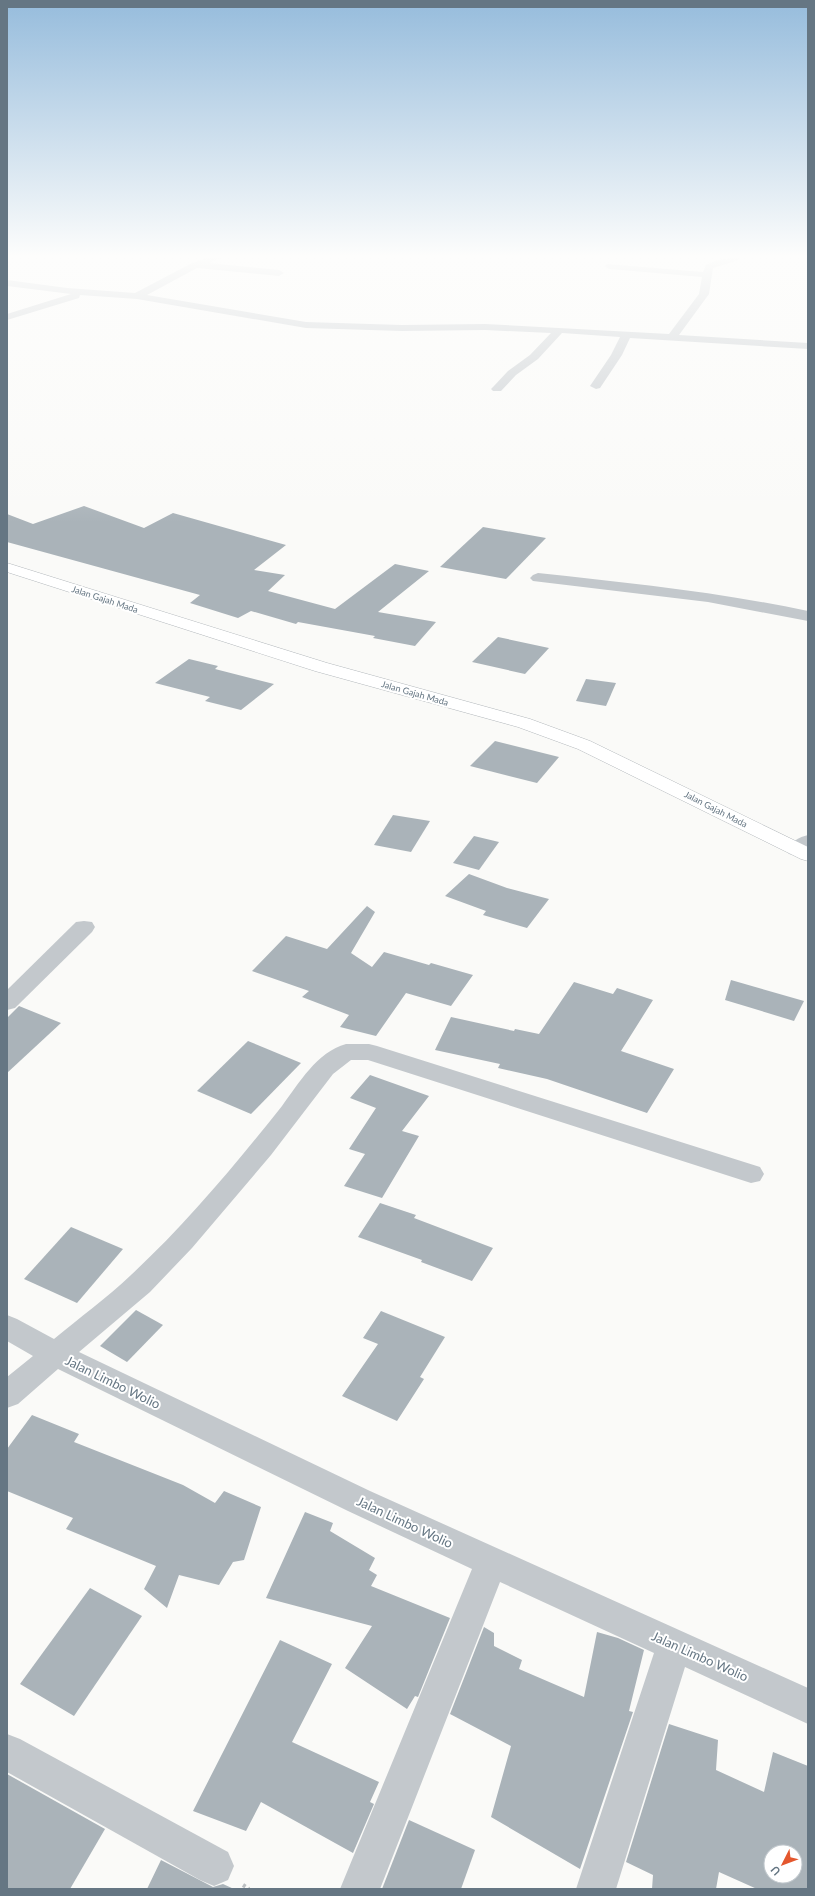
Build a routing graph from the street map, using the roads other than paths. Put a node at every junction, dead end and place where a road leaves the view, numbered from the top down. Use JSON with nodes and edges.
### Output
{"nodes":[{"id":1,"x":544,"y":346,"type":"edge"},
{"id":2,"x":623,"y":346,"type":"edge"},
{"id":3,"x":596,"y":386,"type":"dead end"},
{"id":4,"x":497,"y":389,"type":"dead end"},
{"id":5,"x":7,"y":567,"type":"edge"},
{"id":6,"x":538,"y":578,"type":"dead end"},
{"id":7,"x":808,"y":616,"type":"edge"},
{"id":8,"x":804,"y":849,"type":"edge"},
{"id":9,"x":84,"y":927,"type":"dead end"},
{"id":10,"x":7,"y":1003,"type":"edge"},
{"id":11,"x":751,"y":1174,"type":"dead end"},
{"id":12,"x":7,"y":1327,"type":"edge"},
{"id":13,"x":57,"y":1355,"type":"junction"},
{"id":14,"x":7,"y":1395,"type":"edge"},
{"id":15,"x":491,"y":1562,"type":"junction"},
{"id":16,"x":674,"y":1645,"type":"junction"},
{"id":17,"x":808,"y":1706,"type":"edge"},
{"id":18,"x":7,"y":1752,"type":"edge"},
{"id":19,"x":214,"y":1866,"type":"dead end"},
{"id":20,"x":360,"y":1889,"type":"edge"},
{"id":21,"x":596,"y":1889,"type":"edge"}],
"edges":[{"from":1,"to":4,"type":"street"},
{"from":2,"to":3,"type":"street"},
{"from":5,"to":8,"type":"highway","name":"Jalan Gajah Mada"},
{"from":6,"to":7,"type":"street"},
{"from":9,"to":10,"type":"street"},
{"from":11,"to":13,"type":"street"},
{"from":12,"to":13,"type":"street","name":"Jalan Limbo Wolio"},
{"from":13,"to":14,"type":"street"},
{"from":13,"to":15,"type":"street","name":"Jalan Limbo Wolio"},
{"from":15,"to":16,"type":"street","name":"Jalan Limbo Wolio"},
{"from":15,"to":20,"type":"street"},
{"from":16,"to":17,"type":"street","name":"Jalan Limbo Wolio"},
{"from":16,"to":21,"type":"street"},
{"from":18,"to":19,"type":"street"}]}
